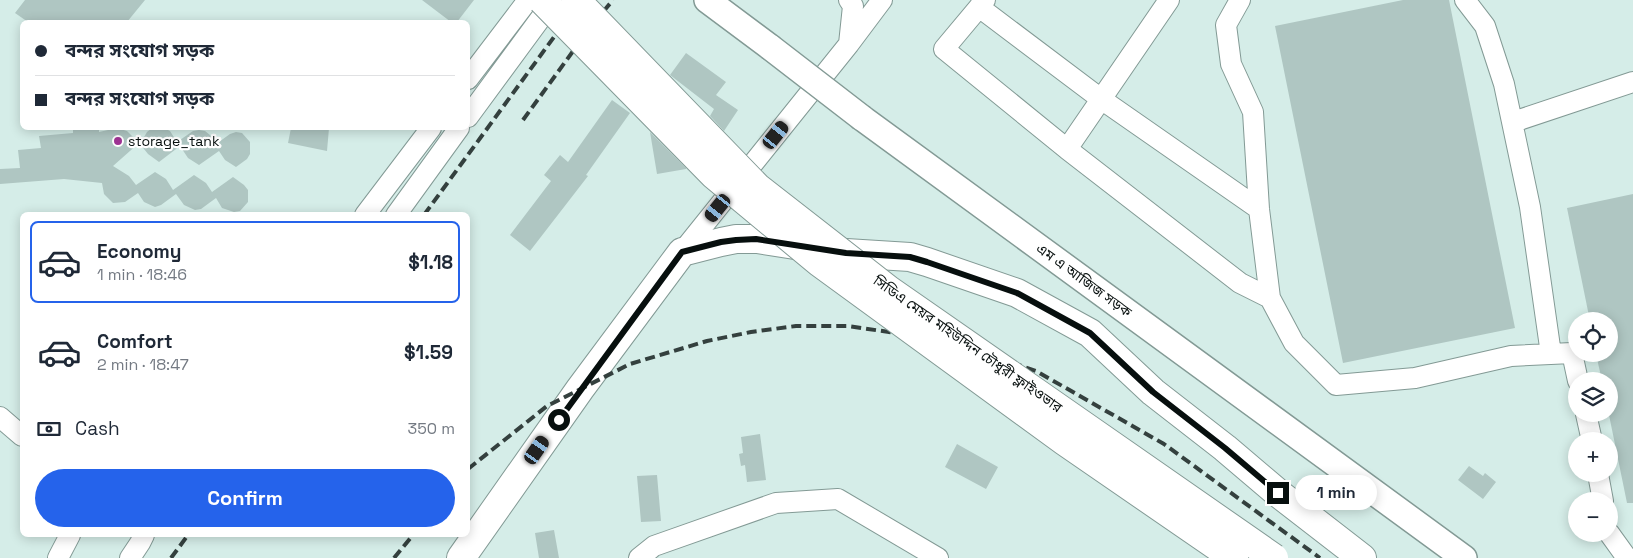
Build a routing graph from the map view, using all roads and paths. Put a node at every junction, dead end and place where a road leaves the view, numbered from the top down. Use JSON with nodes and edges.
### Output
{"nodes":[{"id":1,"x":528,"y":0,"type":"edge"},
{"id":2,"x":542,"y":0,"type":"edge"},
{"id":3,"x":554,"y":0,"type":"edge"},
{"id":4,"x":576,"y":0,"type":"edge"},
{"id":5,"x":706,"y":0,"type":"edge"},
{"id":6,"x":850,"y":0,"type":"edge"},
{"id":7,"x":871,"y":0,"type":"edge"},
{"id":8,"x":882,"y":0,"type":"edge"},
{"id":9,"x":896,"y":0,"type":"edge"},
{"id":10,"x":1169,"y":0,"type":"edge"},
{"id":11,"x":1240,"y":0,"type":"edge"},
{"id":12,"x":1465,"y":0,"type":"edge"},
{"id":13,"x":982,"y":4,"type":"edge"},
{"id":14,"x":849,"y":44,"type":"junction"},
{"id":15,"x":470,"y":76,"type":"edge"},
{"id":16,"x":1633,"y":82,"type":"edge"},
{"id":17,"x":1101,"y":99,"type":"junction"},
{"id":18,"x":470,"y":114,"type":"edge"},
{"id":19,"x":1513,"y":122,"type":"junction"},
{"id":20,"x":429,"y":130,"type":"edge"},
{"id":21,"x":459,"y":130,"type":"edge"},
{"id":22,"x":1067,"y":149,"type":"junction"},
{"id":23,"x":1259,"y":209,"type":"junction"},
{"id":24,"x":367,"y":212,"type":"edge"},
{"id":25,"x":398,"y":212,"type":"edge"},
{"id":26,"x":682,"y":252,"type":"junction"},
{"id":27,"x":1270,"y":298,"type":"junction"},
{"id":28,"x":1551,"y":354,"type":"junction"},
{"id":29,"x":1576,"y":372,"type":"edge"},
{"id":30,"x":0,"y":416,"type":"edge"},
{"id":31,"x":20,"y":434,"type":"edge"},
{"id":32,"x":69,"y":537,"type":"edge"},
{"id":33,"x":1615,"y":542,"type":"edge"},
{"id":34,"x":58,"y":558,"type":"edge"},
{"id":35,"x":461,"y":558,"type":"edge"},
{"id":36,"x":639,"y":558,"type":"edge"},
{"id":37,"x":938,"y":558,"type":"edge"},
{"id":38,"x":1234,"y":558,"type":"edge"},
{"id":39,"x":1274,"y":558,"type":"edge"},
{"id":40,"x":1362,"y":558,"type":"edge"},
{"id":41,"x":1464,"y":558,"type":"edge"},
{"id":42,"x":1627,"y":558,"type":"edge"}],
"edges":[{"from":1,"to":15,"type":"street"},
{"from":2,"to":38,"type":"highway","bridge":true},
{"from":3,"to":18,"type":"street"},
{"from":4,"to":39,"type":"highway","name":"সিডিএ মেয়র মহিউদ্দিন চৌধুরী ফ্লাইওভার","bridge":true},
{"from":5,"to":41,"type":"main road","name":"এম এ আজিজ সড়ক","bridge":true},
{"from":6,"to":14,"type":"street"},
{"from":7,"to":14,"type":"street"},
{"from":8,"to":14,"type":"street"},
{"from":9,"to":14,"type":"street"},
{"from":10,"to":17,"type":"street"},
{"from":11,"to":23,"type":"street"},
{"from":12,"to":19,"type":"street"},
{"from":13,"to":17,"type":"street"},
{"from":13,"to":22,"type":"street"},
{"from":14,"to":26,"type":"street"},
{"from":16,"to":19,"type":"street"},
{"from":17,"to":22,"type":"street"},
{"from":17,"to":23,"type":"street"},
{"from":19,"to":28,"type":"street"},
{"from":20,"to":24,"type":"street"},
{"from":21,"to":25,"type":"street"},
{"from":22,"to":27,"type":"street"},
{"from":23,"to":27,"type":"street"},
{"from":26,"to":35,"type":"highway"},
{"from":26,"to":40,"type":"highway"},
{"from":27,"to":28,"type":"street"},
{"from":28,"to":29,"type":"street"},
{"from":30,"to":31,"type":"street"},
{"from":32,"to":34,"type":"street"},
{"from":33,"to":42,"type":"street"},
{"from":36,"to":37,"type":"street"}]}
